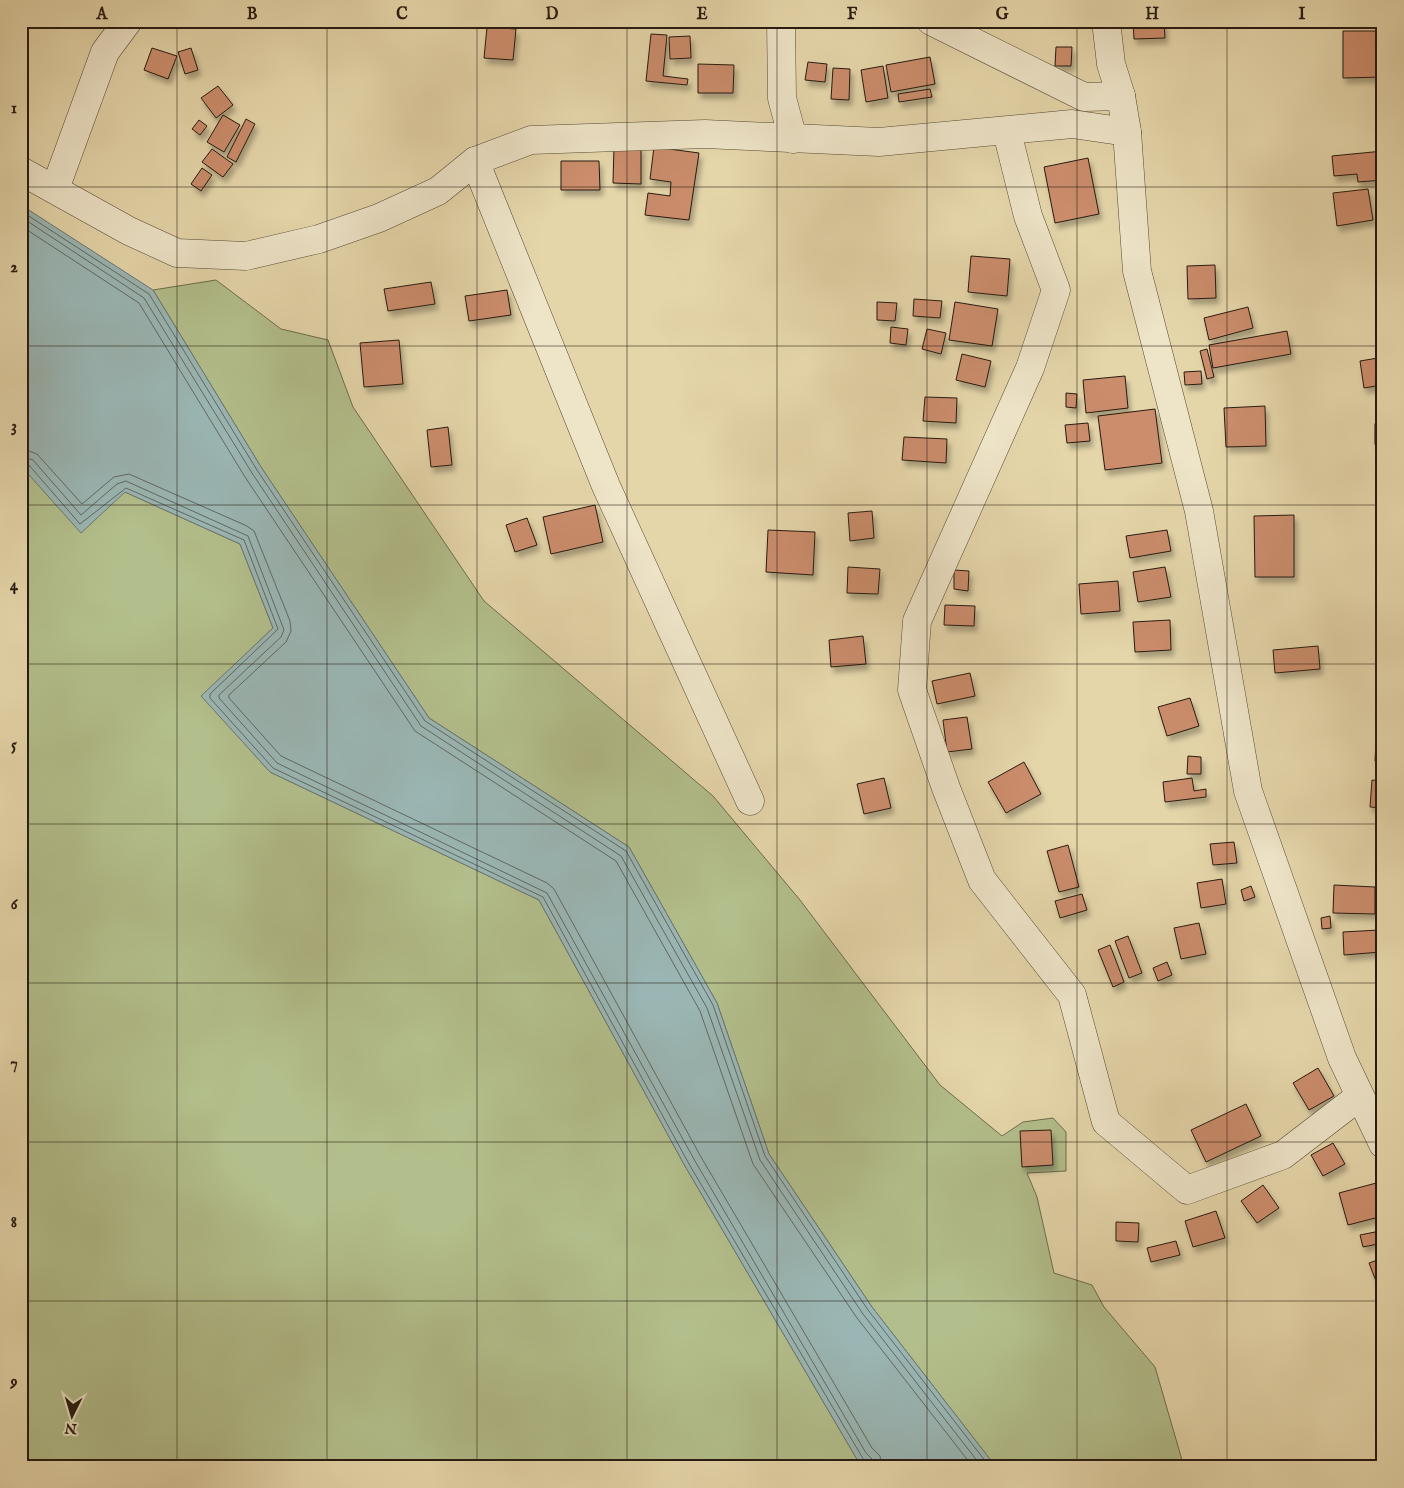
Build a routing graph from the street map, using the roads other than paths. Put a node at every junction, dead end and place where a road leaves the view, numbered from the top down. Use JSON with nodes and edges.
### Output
{"nodes":[{"id":1,"x":128,"y":21,"type":"edge"},
{"id":2,"x":781,"y":21,"type":"edge"},
{"id":3,"x":932,"y":21,"type":"edge"},
{"id":4,"x":1106,"y":21,"type":"edge"},
{"id":5,"x":1045,"y":78,"type":"junction"},
{"id":6,"x":1121,"y":96,"type":"junction"},
{"id":7,"x":1072,"y":124,"type":"junction"},
{"id":8,"x":1007,"y":132,"type":"junction"},
{"id":9,"x":1127,"y":132,"type":"junction"},
{"id":10,"x":794,"y":139,"type":"junction"},
{"id":11,"x":475,"y":162,"type":"junction"},
{"id":12,"x":21,"y":171,"type":"edge"},
{"id":13,"x":55,"y":190,"type":"junction"},
{"id":14,"x":750,"y":800,"type":"dead end"},
{"id":15,"x":1360,"y":1096,"type":"junction"},
{"id":16,"x":1383,"y":1144,"type":"edge"}],
"edges":[{"from":1,"to":13,"type":"street"},
{"from":2,"to":10,"type":"street"},
{"from":3,"to":5,"type":"street"},
{"from":4,"to":6,"type":"street"},
{"from":5,"to":6,"type":"street"},
{"from":5,"to":7,"type":"street"},
{"from":6,"to":9,"type":"street"},
{"from":7,"to":8,"type":"street"},
{"from":7,"to":9,"type":"street"},
{"from":8,"to":10,"type":"street"},
{"from":8,"to":15,"type":"street"},
{"from":9,"to":15,"type":"street"},
{"from":10,"to":11,"type":"street"},
{"from":11,"to":13,"type":"street"},
{"from":11,"to":14,"type":"street"},
{"from":12,"to":13,"type":"street"},
{"from":15,"to":16,"type":"street"}]}
